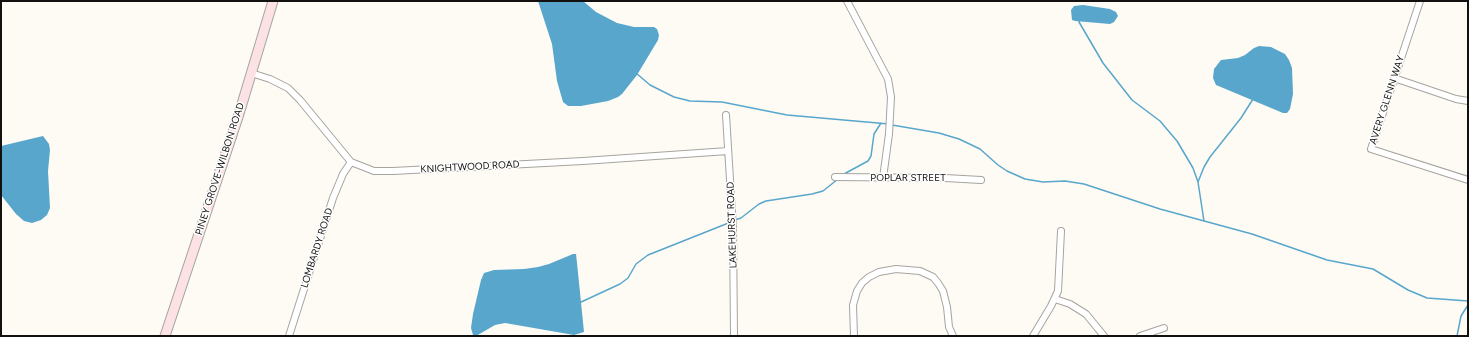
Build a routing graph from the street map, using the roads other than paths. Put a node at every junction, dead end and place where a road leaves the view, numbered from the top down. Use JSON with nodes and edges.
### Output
{"nodes":[{"id":1,"x":273,"y":1,"type":"edge"},
{"id":2,"x":847,"y":1,"type":"edge"},
{"id":3,"x":1420,"y":1,"type":"edge"},
{"id":4,"x":252,"y":73,"type":"junction"},
{"id":5,"x":1394,"y":78,"type":"junction"},
{"id":6,"x":1468,"y":101,"type":"edge"},
{"id":7,"x":726,"y":115,"type":"dead end"},
{"id":8,"x":728,"y":152,"type":"junction"},
{"id":9,"x":351,"y":162,"type":"junction"},
{"id":10,"x":835,"y":177,"type":"dead end"},
{"id":11,"x":883,"y":178,"type":"junction"},
{"id":12,"x":981,"y":180,"type":"dead end"},
{"id":13,"x":1468,"y":180,"type":"edge"},
{"id":14,"x":1061,"y":231,"type":"dead end"},
{"id":15,"x":1055,"y":299,"type":"junction"},
{"id":16,"x":1164,"y":328,"type":"dead end"},
{"id":17,"x":165,"y":336,"type":"edge"},
{"id":18,"x":289,"y":336,"type":"edge"},
{"id":19,"x":734,"y":336,"type":"edge"},
{"id":20,"x":854,"y":336,"type":"edge"},
{"id":21,"x":954,"y":336,"type":"edge"},
{"id":22,"x":1033,"y":336,"type":"edge"},
{"id":23,"x":1104,"y":336,"type":"edge"},
{"id":24,"x":1140,"y":336,"type":"edge"}],
"edges":[{"from":1,"to":4,"type":"street","name":"PINEY GROVE-WILBON ROAD"},
{"from":2,"to":11,"type":"street"},
{"from":3,"to":5,"type":"street","name":"AVERY GLENN WAY"},
{"from":4,"to":9,"type":"street","name":"KNIGHTWOOD ROAD"},
{"from":4,"to":17,"type":"street","name":"PINEY GROVE-WILBON ROAD"},
{"from":5,"to":6,"type":"street"},
{"from":5,"to":13,"type":"street","name":"AVERY GLENN WAY"},
{"from":7,"to":8,"type":"street","name":"LAKEHURST ROAD"},
{"from":8,"to":9,"type":"street","name":"KNIGHTWOOD ROAD"},
{"from":8,"to":19,"type":"street","name":"LAKEHURST ROAD"},
{"from":9,"to":18,"type":"street","name":"LOMBARDY ROAD"},
{"from":10,"to":11,"type":"street","name":"POPLAR STREET"},
{"from":11,"to":12,"type":"street","name":"POPLAR STREET"},
{"from":14,"to":15,"type":"street"},
{"from":15,"to":22,"type":"street"},
{"from":15,"to":23,"type":"street"},
{"from":16,"to":24,"type":"street"},
{"from":20,"to":21,"type":"street"}]}
